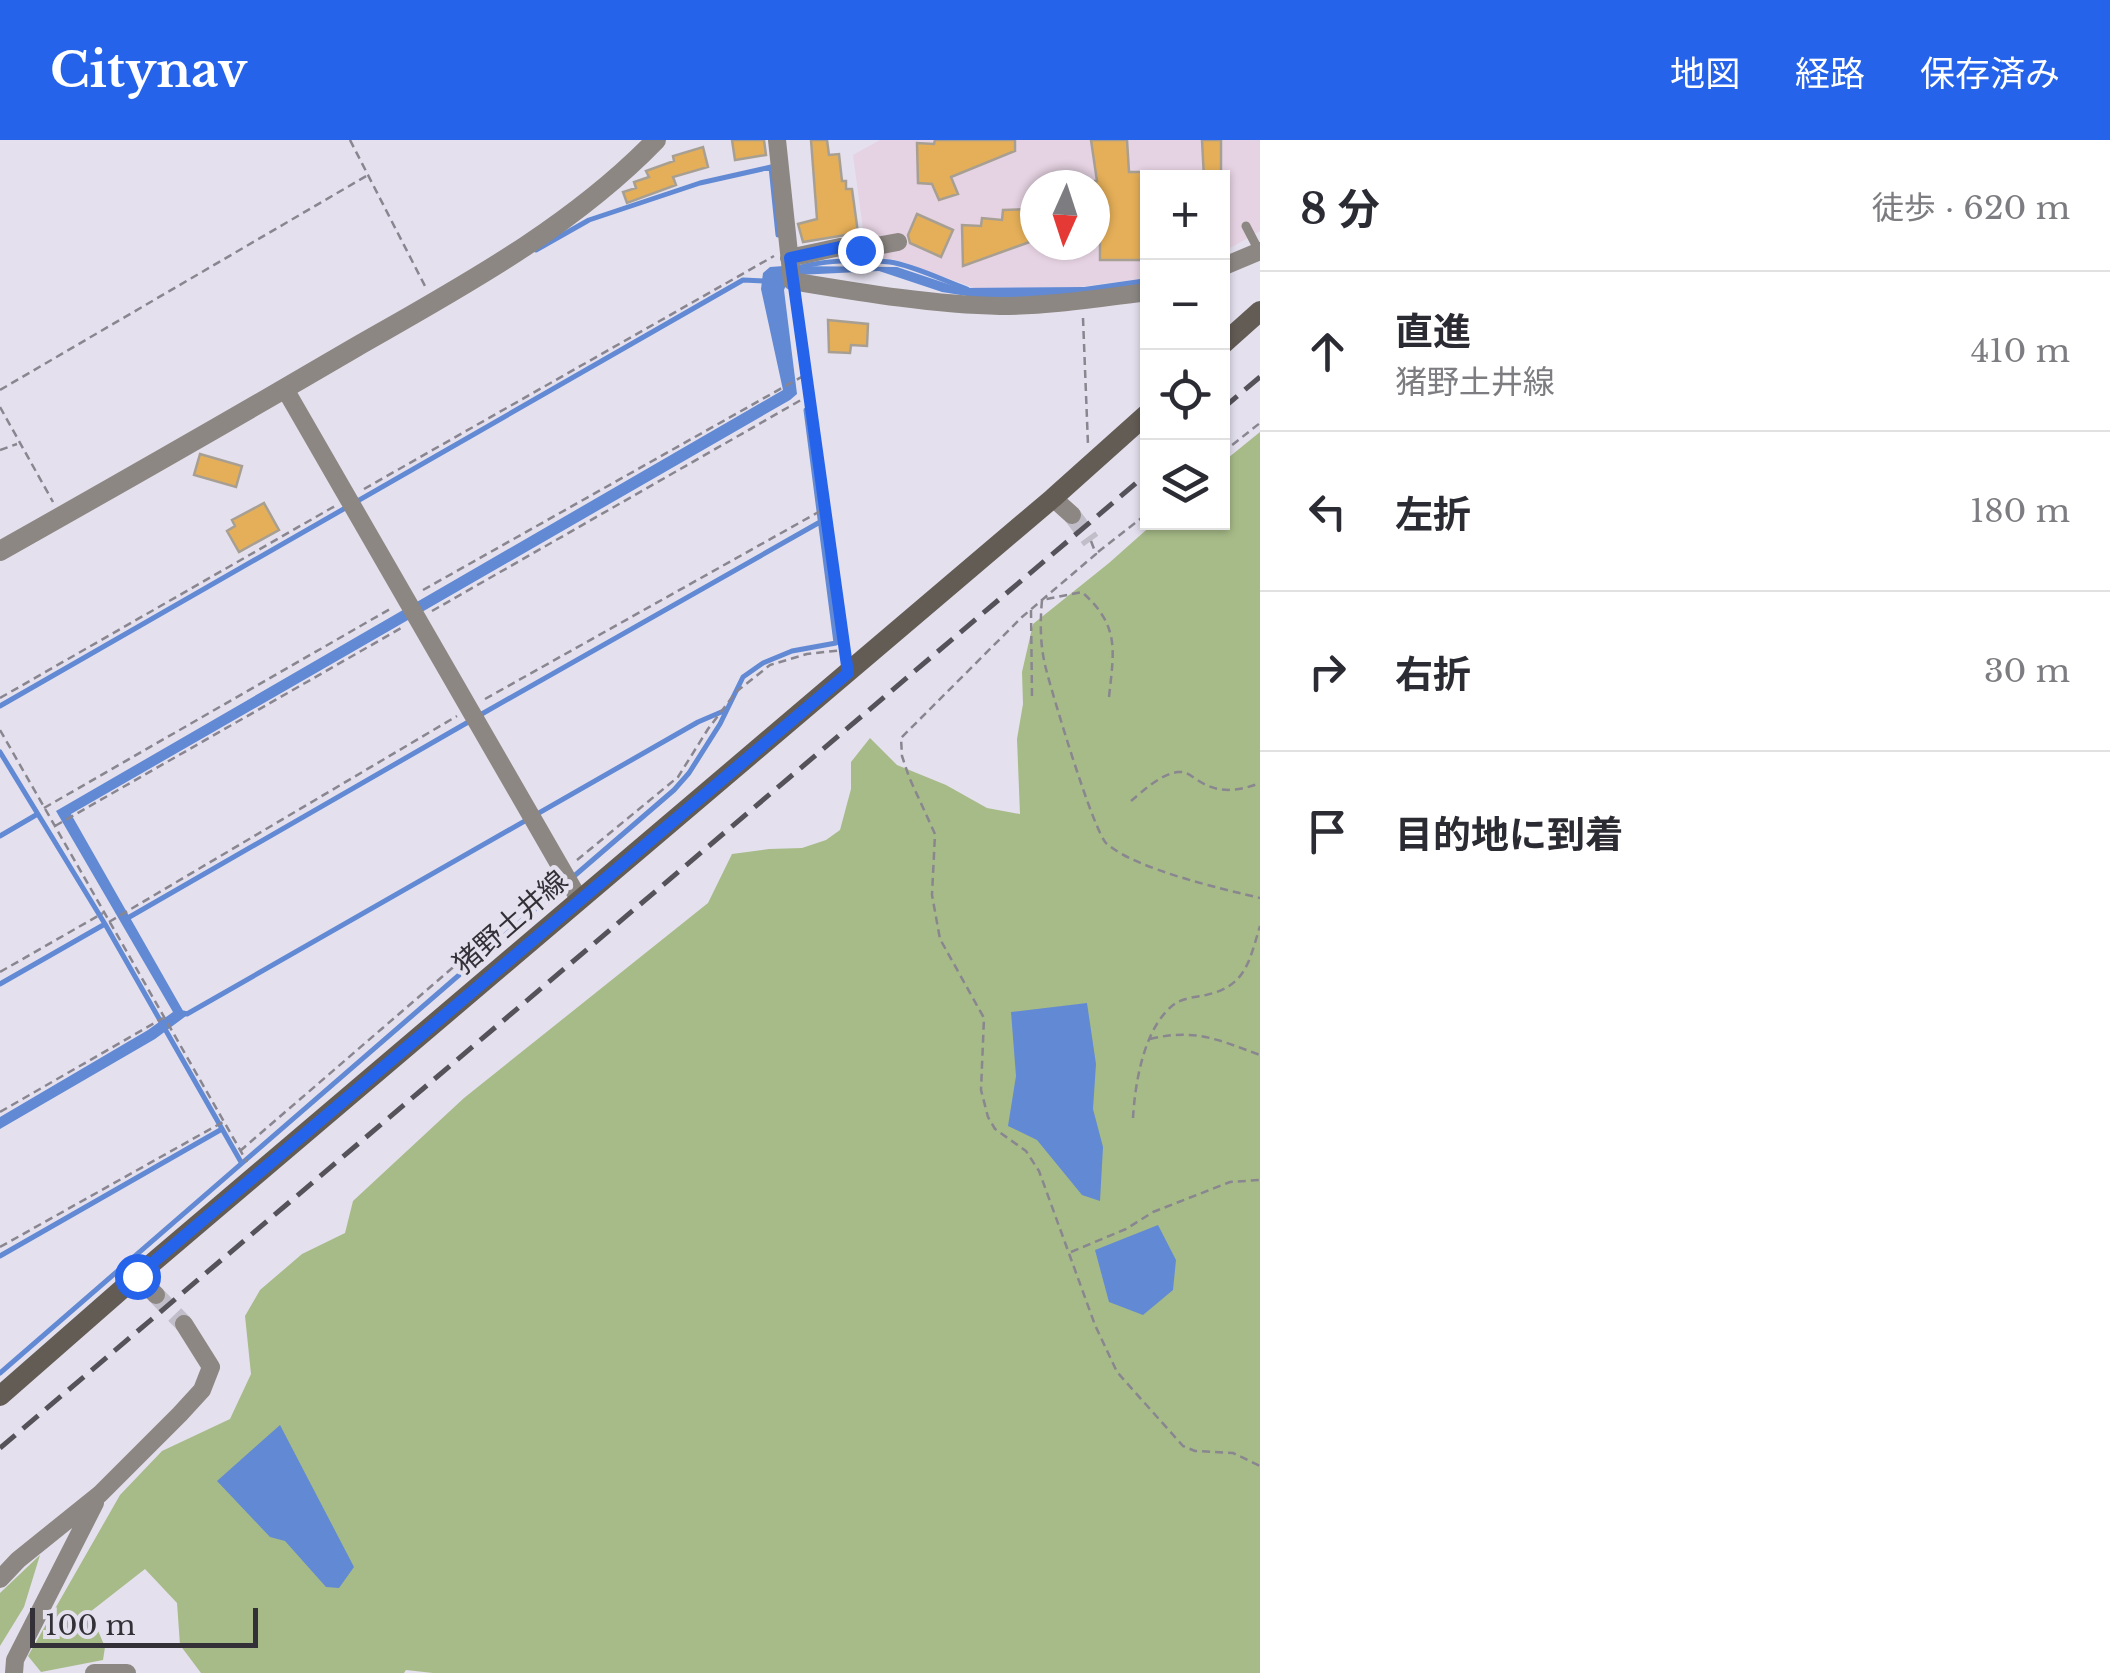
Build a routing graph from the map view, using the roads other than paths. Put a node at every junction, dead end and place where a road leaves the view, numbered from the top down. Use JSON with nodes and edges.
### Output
{"nodes":[{"id":1,"x":656,"y":140,"type":"edge"},
{"id":2,"x":777,"y":140,"type":"edge"},
{"id":3,"x":1246,"y":226,"type":"dead end"},
{"id":4,"x":898,"y":242,"type":"dead end"},
{"id":5,"x":1260,"y":251,"type":"edge"},
{"id":6,"x":790,"y":263,"type":"junction"},
{"id":7,"x":1230,"y":264,"type":"edge"},
{"id":8,"x":1140,"y":293,"type":"edge"},
{"id":9,"x":1260,"y":311,"type":"edge"},
{"id":10,"x":1230,"y":338,"type":"edge"},
{"id":11,"x":285,"y":389,"type":"junction"},
{"id":12,"x":1140,"y":420,"type":"edge"},
{"id":13,"x":1053,"y":498,"type":"junction"},
{"id":14,"x":1072,"y":514,"type":"tunnel mouth"},
{"id":15,"x":0,"y":551,"type":"edge"},
{"id":16,"x":579,"y":899,"type":"junction"},
{"id":17,"x":137,"y":1276,"type":"junction"},
{"id":18,"x":156,"y":1295,"type":"tunnel mouth"},
{"id":19,"x":184,"y":1324,"type":"tunnel mouth"},
{"id":20,"x":0,"y":1396,"type":"edge"},
{"id":21,"x":100,"y":1494,"type":"junction"},
{"id":22,"x":0,"y":1579,"type":"edge"},
{"id":23,"x":14,"y":1673,"type":"edge"},
{"id":24,"x":94,"y":1673,"type":"edge"},
{"id":25,"x":127,"y":1673,"type":"edge"}],
"edges":[{"from":1,"to":11,"type":"street"},
{"from":2,"to":6,"type":"street"},
{"from":3,"to":5,"type":"lane"},
{"from":4,"to":6,"type":"street"},
{"from":5,"to":7,"type":"street"},
{"from":6,"to":8,"type":"street"},
{"from":9,"to":10,"type":"main road"},
{"from":11,"to":15,"type":"street"},
{"from":11,"to":16,"type":"street"},
{"from":12,"to":13,"type":"main road","name":"猪野土井線"},
{"from":13,"to":14,"type":"street"},
{"from":13,"to":16,"type":"main road","name":"猪野土井線"},
{"from":16,"to":17,"type":"main road","name":"猪野土井線"},
{"from":17,"to":18,"type":"street"},
{"from":17,"to":20,"type":"main road","name":"猪野土井線"},
{"from":19,"to":21,"type":"street"},
{"from":21,"to":22,"type":"street"},
{"from":21,"to":23,"type":"street"},
{"from":24,"to":25,"type":"street"}]}
